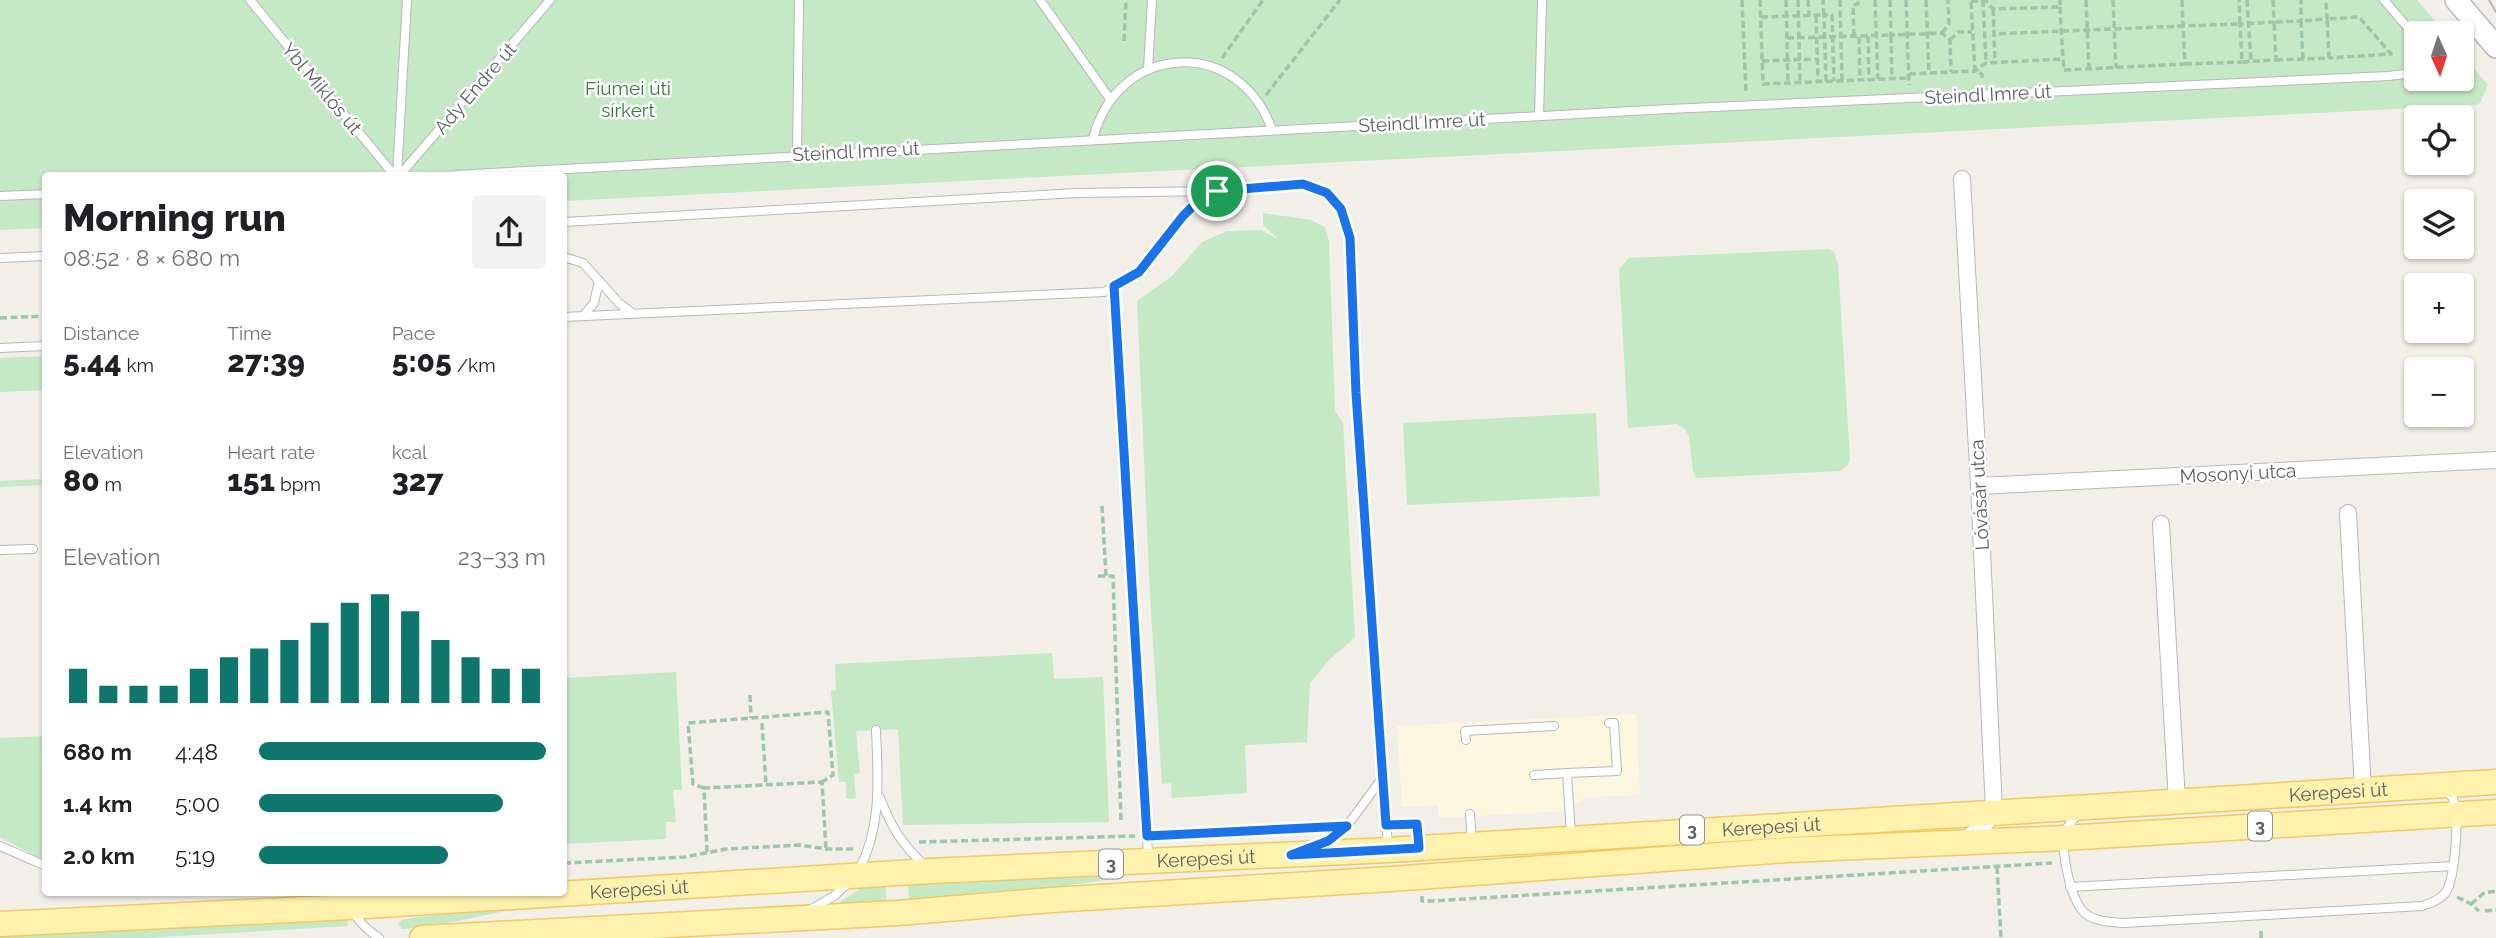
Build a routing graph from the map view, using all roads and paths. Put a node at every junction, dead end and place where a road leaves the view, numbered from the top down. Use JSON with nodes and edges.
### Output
{"nodes":[{"id":1,"x":250,"y":0,"type":"edge"},
{"id":2,"x":407,"y":0,"type":"edge"},
{"id":3,"x":550,"y":0,"type":"edge"},
{"id":4,"x":799,"y":0,"type":"edge"},
{"id":5,"x":1040,"y":0,"type":"edge"},
{"id":6,"x":1126,"y":0,"type":"edge"},
{"id":7,"x":1152,"y":0,"type":"edge"},
{"id":8,"x":1263,"y":0,"type":"edge"},
{"id":9,"x":1340,"y":0,"type":"edge"},
{"id":10,"x":1542,"y":0,"type":"edge"},
{"id":11,"x":1742,"y":0,"type":"edge"},
{"id":12,"x":1760,"y":0,"type":"edge"},
{"id":13,"x":1786,"y":0,"type":"edge"},
{"id":14,"x":1798,"y":0,"type":"edge"},
{"id":15,"x":1808,"y":0,"type":"edge"},
{"id":16,"x":1824,"y":0,"type":"edge"},
{"id":17,"x":1840,"y":0,"type":"edge"},
{"id":18,"x":1858,"y":0,"type":"edge"},
{"id":19,"x":1875,"y":0,"type":"edge"},
{"id":20,"x":1890,"y":0,"type":"edge"},
{"id":21,"x":1906,"y":0,"type":"edge"},
{"id":22,"x":1926,"y":0,"type":"edge"},
{"id":23,"x":1948,"y":0,"type":"edge"},
{"id":24,"x":1983,"y":0,"type":"edge"},
{"id":25,"x":2060,"y":0,"type":"edge"},
{"id":26,"x":2086,"y":0,"type":"edge"},
{"id":27,"x":2113,"y":0,"type":"edge"},
{"id":28,"x":2182,"y":0,"type":"edge"},
{"id":29,"x":2239,"y":0,"type":"edge"},
{"id":30,"x":2247,"y":0,"type":"edge"},
{"id":31,"x":2273,"y":0,"type":"edge"},
{"id":32,"x":2301,"y":0,"type":"edge"},
{"id":33,"x":2326,"y":0,"type":"edge"},
{"id":34,"x":2384,"y":0,"type":"edge"},
{"id":35,"x":2456,"y":0,"type":"edge"},
{"id":36,"x":1971,"y":1,"type":"edge"},
{"id":37,"x":2060,"y":7,"type":"junction"},
{"id":38,"x":1993,"y":9,"type":"junction"},
{"id":39,"x":1824,"y":15,"type":"junction"},
{"id":40,"x":1832,"y":15,"type":"junction"},
{"id":41,"x":1840,"y":15,"type":"junction"},
{"id":42,"x":1798,"y":16,"type":"junction"},
{"id":43,"x":1809,"y":16,"type":"junction"},
{"id":44,"x":1816,"y":16,"type":"junction"},
{"id":45,"x":1761,"y":17,"type":"junction"},
{"id":46,"x":1786,"y":17,"type":"junction"},
{"id":47,"x":2326,"y":19,"type":"junction"},
{"id":48,"x":2301,"y":21,"type":"junction"},
{"id":49,"x":2274,"y":22,"type":"junction"},
{"id":50,"x":2248,"y":23,"type":"junction"},
{"id":51,"x":2404,"y":23,"type":"edge"},
{"id":52,"x":1949,"y":24,"type":"junction"},
{"id":53,"x":2240,"y":24,"type":"junction"},
{"id":54,"x":2183,"y":26,"type":"junction"},
{"id":55,"x":2114,"y":29,"type":"junction"},
{"id":56,"x":2087,"y":30,"type":"junction"},
{"id":57,"x":1958,"y":32,"type":"junction"},
{"id":58,"x":1972,"y":32,"type":"junction"},
{"id":59,"x":2061,"y":32,"type":"junction"},
{"id":60,"x":1942,"y":33,"type":"junction"},
{"id":61,"x":1927,"y":34,"type":"junction"},
{"id":62,"x":1994,"y":34,"type":"junction"},
{"id":63,"x":1891,"y":35,"type":"junction"},
{"id":64,"x":1907,"y":35,"type":"junction"},
{"id":65,"x":1856,"y":36,"type":"junction"},
{"id":66,"x":1868,"y":36,"type":"junction"},
{"id":67,"x":1877,"y":36,"type":"junction"},
{"id":68,"x":1816,"y":37,"type":"junction"},
{"id":69,"x":1825,"y":37,"type":"junction"},
{"id":70,"x":1833,"y":37,"type":"junction"},
{"id":71,"x":1840,"y":37,"type":"junction"},
{"id":72,"x":1787,"y":38,"type":"junction"},
{"id":73,"x":1799,"y":38,"type":"junction"},
{"id":74,"x":1950,"y":40,"type":"junction"},
{"id":75,"x":1124,"y":41,"type":"dead end"},
{"id":76,"x":2496,"y":47,"type":"edge"},
{"id":77,"x":2329,"y":58,"type":"junction"},
{"id":78,"x":1799,"y":59,"type":"junction"},
{"id":79,"x":1817,"y":59,"type":"junction"},
{"id":80,"x":2063,"y":59,"type":"junction"},
{"id":81,"x":2303,"y":59,"type":"junction"},
{"id":82,"x":1788,"y":60,"type":"junction"},
{"id":83,"x":1762,"y":61,"type":"junction"},
{"id":84,"x":2251,"y":61,"type":"junction"},
{"id":85,"x":2276,"y":61,"type":"junction"},
{"id":86,"x":1995,"y":62,"type":"junction"},
{"id":87,"x":2242,"y":62,"type":"junction"},
{"id":88,"x":1986,"y":63,"type":"junction"},
{"id":89,"x":2185,"y":64,"type":"junction"},
{"id":90,"x":1215,"y":68,"type":"junction"},
{"id":91,"x":2116,"y":68,"type":"junction"},
{"id":92,"x":1148,"y":69,"type":"junction"},
{"id":93,"x":2090,"y":69,"type":"junction"},
{"id":94,"x":1975,"y":71,"type":"junction"},
{"id":95,"x":1951,"y":72,"type":"junction"},
{"id":96,"x":1929,"y":73,"type":"junction"},
{"id":97,"x":2404,"y":74,"type":"edge"},
{"id":98,"x":1909,"y":76,"type":"junction"},
{"id":99,"x":1878,"y":79,"type":"junction"},
{"id":100,"x":1892,"y":79,"type":"junction"},
{"id":101,"x":1860,"y":80,"type":"junction"},
{"id":102,"x":1869,"y":80,"type":"junction"},
{"id":103,"x":1818,"y":81,"type":"junction"},
{"id":104,"x":1826,"y":81,"type":"junction"},
{"id":105,"x":1834,"y":81,"type":"junction"},
{"id":106,"x":1842,"y":81,"type":"junction"},
{"id":107,"x":1800,"y":82,"type":"junction"},
{"id":108,"x":1788,"y":83,"type":"junction"},
{"id":109,"x":1983,"y":94,"type":"junction"},
{"id":110,"x":1910,"y":98,"type":"junction"},
{"id":111,"x":1110,"y":99,"type":"junction"},
{"id":112,"x":1260,"y":103,"type":"junction"},
{"id":113,"x":1747,"y":105,"type":"junction"},
{"id":114,"x":1539,"y":116,"type":"junction"},
{"id":115,"x":1272,"y":130,"type":"junction"},
{"id":116,"x":1093,"y":139,"type":"junction"},
{"id":117,"x":797,"y":154,"type":"junction"},
{"id":118,"x":394,"y":172,"type":"edge"},
{"id":119,"x":397,"y":172,"type":"edge"},
{"id":120,"x":400,"y":172,"type":"edge"},
{"id":121,"x":505,"y":172,"type":"edge"},
{"id":122,"x":1962,"y":179,"type":"dead end"},
{"id":123,"x":1217,"y":191,"type":"junction"},
{"id":124,"x":42,"y":194,"type":"edge"},
{"id":125,"x":0,"y":195,"type":"edge"},
{"id":126,"x":567,"y":222,"type":"edge"},
{"id":127,"x":42,"y":256,"type":"edge"},
{"id":128,"x":0,"y":258,"type":"edge"},
{"id":129,"x":567,"y":258,"type":"edge"},
{"id":130,"x":599,"y":281,"type":"junction"},
{"id":131,"x":1114,"y":286,"type":"junction"},
{"id":132,"x":632,"y":313,"type":"junction"},
{"id":133,"x":42,"y":316,"type":"edge"},
{"id":134,"x":583,"y":316,"type":"junction"},
{"id":135,"x":567,"y":317,"type":"edge"},
{"id":136,"x":0,"y":318,"type":"edge"},
{"id":137,"x":42,"y":346,"type":"edge"},
{"id":138,"x":0,"y":348,"type":"edge"},
{"id":139,"x":2496,"y":460,"type":"edge"},
{"id":140,"x":1979,"y":486,"type":"junction"},
{"id":141,"x":1102,"y":506,"type":"dead end"},
{"id":142,"x":2348,"y":513,"type":"dead end"},
{"id":143,"x":2161,"y":524,"type":"dead end"},
{"id":144,"x":0,"y":550,"type":"edge"},
{"id":145,"x":33,"y":550,"type":"dead end"},
{"id":146,"x":1098,"y":576,"type":"dead end"},
{"id":147,"x":1106,"y":576,"type":"junction"},
{"id":148,"x":750,"y":695,"type":"dead end"},
{"id":149,"x":751,"y":718,"type":"junction"},
{"id":150,"x":762,"y":723,"type":"dead end"},
{"id":151,"x":1612,"y":723,"type":"dead end"},
{"id":152,"x":1554,"y":726,"type":"dead end"},
{"id":153,"x":876,"y":730,"type":"dead end"},
{"id":154,"x":1143,"y":734,"type":"joint"},
{"id":155,"x":1466,"y":740,"type":"dead end"},
{"id":156,"x":1567,"y":773,"type":"junction"},
{"id":157,"x":1534,"y":775,"type":"dead end"},
{"id":158,"x":1383,"y":778,"type":"junction"},
{"id":159,"x":822,"y":782,"type":"junction"},
{"id":160,"x":2496,"y":782,"type":"edge"},
{"id":161,"x":765,"y":785,"type":"junction"},
{"id":162,"x":2439,"y":785,"type":"junction"},
{"id":163,"x":705,"y":788,"type":"junction"},
{"id":164,"x":2363,"y":790,"type":"junction"},
{"id":165,"x":879,"y":796,"type":"junction"},
{"id":166,"x":2177,"y":801,"type":"junction"},
{"id":167,"x":2097,"y":805,"type":"junction"},
{"id":168,"x":1994,"y":811,"type":"junction"},
{"id":169,"x":2496,"y":812,"type":"edge"},
{"id":170,"x":2456,"y":813,"type":"junction"},
{"id":171,"x":1470,"y":814,"type":"dead end"},
{"id":172,"x":1121,"y":821,"type":"dead end"},
{"id":173,"x":1386,"y":825,"type":"junction"},
{"id":174,"x":1347,"y":826,"type":"junction"},
{"id":175,"x":1147,"y":836,"type":"junction"},
{"id":176,"x":1572,"y":838,"type":"junction"},
{"id":177,"x":1963,"y":841,"type":"junction"},
{"id":178,"x":1472,"y":844,"type":"junction"},
{"id":179,"x":0,"y":846,"type":"edge"},
{"id":180,"x":904,"y":847,"type":"junction"},
{"id":181,"x":1419,"y":848,"type":"junction"},
{"id":182,"x":826,"y":849,"type":"junction"},
{"id":183,"x":870,"y":849,"type":"junction"},
{"id":184,"x":2065,"y":849,"type":"junction"},
{"id":185,"x":1388,"y":850,"type":"junction"},
{"id":186,"x":707,"y":852,"type":"junction"},
{"id":187,"x":1291,"y":855,"type":"junction"},
{"id":188,"x":1148,"y":862,"type":"junction"},
{"id":189,"x":567,"y":863,"type":"edge"},
{"id":190,"x":42,"y":864,"type":"edge"},
{"id":191,"x":1997,"y":866,"type":"junction"},
{"id":192,"x":2453,"y":866,"type":"junction"},
{"id":193,"x":930,"y":871,"type":"junction"},
{"id":194,"x":856,"y":875,"type":"junction"},
{"id":195,"x":1420,"y":877,"type":"junction"},
{"id":196,"x":2070,"y":887,"type":"junction"},
{"id":197,"x":567,"y":889,"type":"edge"},
{"id":198,"x":2496,"y":891,"type":"edge"},
{"id":199,"x":2446,"y":892,"type":"junction"},
{"id":200,"x":428,"y":896,"type":"edge"},
{"id":201,"x":347,"y":900,"type":"edge"},
{"id":202,"x":2471,"y":904,"type":"junction"},
{"id":203,"x":2496,"y":910,"type":"edge"},
{"id":204,"x":2479,"y":911,"type":"dead end"},
{"id":205,"x":2486,"y":911,"type":"dead end"},
{"id":206,"x":796,"y":918,"type":"junction"},
{"id":207,"x":0,"y":924,"type":"edge"},
{"id":208,"x":2261,"y":931,"type":"dead end"},
{"id":209,"x":380,"y":938,"type":"edge"},
{"id":210,"x":422,"y":938,"type":"edge"},
{"id":211,"x":2001,"y":938,"type":"edge"},
{"id":212,"x":2261,"y":938,"type":"edge"}],
"edges":[{"from":1,"to":118,"type":"lane","name":"Ybl Miklós út"},
{"from":2,"to":119,"type":"lane"},
{"from":3,"to":120,"type":"lane","name":"Ady Endre út"},
{"from":4,"to":117,"type":"lane"},
{"from":5,"to":111,"type":"lane"},
{"from":6,"to":75,"type":"path"},
{"from":7,"to":92,"type":"lane"},
{"from":8,"to":90,"type":"path"},
{"from":9,"to":112,"type":"path"},
{"from":10,"to":114,"type":"lane"},
{"from":11,"to":113,"type":"path"},
{"from":12,"to":45,"type":"path"},
{"from":13,"to":46,"type":"path"},
{"from":14,"to":42,"type":"path"},
{"from":15,"to":43,"type":"path"},
{"from":16,"to":39,"type":"path"},
{"from":17,"to":41,"type":"path"},
{"from":18,"to":65,"type":"path"},
{"from":19,"to":67,"type":"path"},
{"from":20,"to":63,"type":"path"},
{"from":21,"to":64,"type":"path"},
{"from":22,"to":61,"type":"path"},
{"from":23,"to":52,"type":"path"},
{"from":24,"to":36,"type":"path"},
{"from":24,"to":38,"type":"path"},
{"from":24,"to":88,"type":"path"},
{"from":25,"to":37,"type":"path"},
{"from":26,"to":56,"type":"path"},
{"from":27,"to":55,"type":"path"},
{"from":28,"to":54,"type":"path"},
{"from":29,"to":53,"type":"path"},
{"from":30,"to":50,"type":"path"},
{"from":31,"to":49,"type":"path"},
{"from":32,"to":48,"type":"path"},
{"from":33,"to":47,"type":"path"},
{"from":34,"to":51,"type":"lane"},
{"from":35,"to":76,"type":"main road"},
{"from":36,"to":58,"type":"path"},
{"from":37,"to":38,"type":"path"},
{"from":37,"to":59,"type":"path"},
{"from":38,"to":62,"type":"path"},
{"from":39,"to":40,"type":"path"},
{"from":39,"to":44,"type":"path"},
{"from":39,"to":69,"type":"path"},
{"from":40,"to":41,"type":"path"},
{"from":40,"to":70,"type":"path"},
{"from":41,"to":71,"type":"path"},
{"from":42,"to":43,"type":"path"},
{"from":42,"to":46,"type":"path"},
{"from":42,"to":73,"type":"path"},
{"from":43,"to":44,"type":"path"},
{"from":44,"to":68,"type":"path"},
{"from":45,"to":46,"type":"path"},
{"from":45,"to":83,"type":"path"},
{"from":46,"to":72,"type":"path"},
{"from":47,"to":48,"type":"path"},
{"from":47,"to":77,"type":"path"},
{"from":47,"to":77,"type":"path"},
{"from":48,"to":49,"type":"path"},
{"from":48,"to":81,"type":"path"},
{"from":49,"to":50,"type":"path"},
{"from":49,"to":85,"type":"path"},
{"from":50,"to":53,"type":"path"},
{"from":50,"to":84,"type":"path"},
{"from":52,"to":57,"type":"path"},
{"from":52,"to":60,"type":"path"},
{"from":53,"to":54,"type":"path"},
{"from":53,"to":87,"type":"path"},
{"from":54,"to":55,"type":"path"},
{"from":54,"to":89,"type":"path"},
{"from":55,"to":56,"type":"path"},
{"from":55,"to":91,"type":"path"},
{"from":56,"to":59,"type":"path"},
{"from":56,"to":93,"type":"path"},
{"from":57,"to":58,"type":"path"},
{"from":57,"to":74,"type":"path"},
{"from":58,"to":94,"type":"path"},
{"from":59,"to":62,"type":"path"},
{"from":59,"to":80,"type":"path"},
{"from":60,"to":61,"type":"path"},
{"from":60,"to":74,"type":"path"},
{"from":61,"to":64,"type":"path"},
{"from":61,"to":96,"type":"path"},
{"from":62,"to":86,"type":"path"},
{"from":63,"to":64,"type":"path"},
{"from":63,"to":67,"type":"path"},
{"from":63,"to":100,"type":"path"},
{"from":64,"to":98,"type":"path"},
{"from":65,"to":66,"type":"path"},
{"from":65,"to":71,"type":"path"},
{"from":65,"to":101,"type":"path"},
{"from":66,"to":67,"type":"path"},
{"from":66,"to":102,"type":"path"},
{"from":67,"to":99,"type":"path"},
{"from":68,"to":69,"type":"path"},
{"from":68,"to":73,"type":"path"},
{"from":68,"to":79,"type":"path"},
{"from":69,"to":70,"type":"path"},
{"from":69,"to":104,"type":"path"},
{"from":70,"to":71,"type":"path"},
{"from":70,"to":105,"type":"path"},
{"from":71,"to":106,"type":"path"},
{"from":72,"to":73,"type":"path"},
{"from":72,"to":82,"type":"path"},
{"from":73,"to":78,"type":"path"},
{"from":74,"to":95,"type":"path"},
{"from":77,"to":81,"type":"path"},
{"from":78,"to":79,"type":"path"},
{"from":78,"to":82,"type":"path"},
{"from":78,"to":107,"type":"path"},
{"from":79,"to":103,"type":"path"},
{"from":80,"to":86,"type":"path"},
{"from":80,"to":93,"type":"path"},
{"from":81,"to":85,"type":"path"},
{"from":82,"to":83,"type":"path"},
{"from":82,"to":108,"type":"path"},
{"from":83,"to":108,"type":"path"},
{"from":84,"to":85,"type":"path"},
{"from":84,"to":87,"type":"path"},
{"from":86,"to":88,"type":"path"},
{"from":87,"to":89,"type":"path"},
{"from":88,"to":94,"type":"path"},
{"from":89,"to":91,"type":"path"},
{"from":90,"to":92,"type":"lane"},
{"from":90,"to":112,"type":"lane"},
{"from":91,"to":93,"type":"path"},
{"from":92,"to":111,"type":"lane"},
{"from":94,"to":95,"type":"path"},
{"from":94,"to":109,"type":"path"},
{"from":95,"to":96,"type":"path"},
{"from":96,"to":98,"type":"path"},
{"from":97,"to":109,"type":"lane","name":"Steindl Imre út"},
{"from":98,"to":100,"type":"path"},
{"from":98,"to":110,"type":"path"},
{"from":99,"to":100,"type":"path"},
{"from":99,"to":102,"type":"path"},
{"from":101,"to":102,"type":"path"},
{"from":101,"to":106,"type":"path"},
{"from":103,"to":104,"type":"path"},
{"from":103,"to":107,"type":"path"},
{"from":104,"to":105,"type":"path"},
{"from":105,"to":106,"type":"path"},
{"from":107,"to":108,"type":"path"},
{"from":109,"to":110,"type":"lane","name":"Steindl Imre út"},
{"from":110,"to":113,"type":"lane","name":"Steindl Imre út"},
{"from":111,"to":116,"type":"lane"},
{"from":112,"to":115,"type":"lane"},
{"from":113,"to":114,"type":"lane","name":"Steindl Imre út"},
{"from":114,"to":115,"type":"lane","name":"Steindl Imre út"},
{"from":115,"to":116,"type":"lane","name":"Steindl Imre út"},
{"from":116,"to":117,"type":"lane","name":"Steindl Imre út"},
{"from":117,"to":121,"type":"lane","name":"Steindl Imre út"},
{"from":122,"to":140,"type":"street","name":"Lóvásár utca"},
{"from":123,"to":126,"type":"lane"},
{"from":123,"to":131,"type":"lane"},
{"from":123,"to":158,"type":"lane"},
{"from":124,"to":125,"type":"lane"},
{"from":127,"to":128,"type":"lane"},
{"from":129,"to":130,"type":"lane"},
{"from":130,"to":132,"type":"lane"},
{"from":130,"to":134,"type":"lane"},
{"from":131,"to":132,"type":"lane"},
{"from":131,"to":154,"type":"path"},
{"from":132,"to":134,"type":"lane"},
{"from":133,"to":136,"type":"path"},
{"from":134,"to":135,"type":"lane"},
{"from":137,"to":138,"type":"lane"},
{"from":139,"to":140,"type":"street","name":"Mosonyi utca"},
{"from":140,"to":168,"type":"street","name":"Lóvásár utca"},
{"from":141,"to":147,"type":"path"},
{"from":142,"to":164,"type":"street"},
{"from":143,"to":166,"type":"street"},
{"from":144,"to":145,"type":"lane"},
{"from":146,"to":147,"type":"path"},
{"from":147,"to":172,"type":"path"},
{"from":148,"to":149,"type":"path"},
{"from":149,"to":159,"type":"path"},
{"from":149,"to":163,"type":"path"},
{"from":150,"to":161,"type":"path"},
{"from":151,"to":156,"type":"lane"},
{"from":152,"to":155,"type":"lane"},
{"from":153,"to":165,"type":"lane"},
{"from":154,"to":175,"type":"lane"},
{"from":156,"to":157,"type":"lane"},
{"from":156,"to":176,"type":"lane"},
{"from":158,"to":173,"type":"lane"},
{"from":158,"to":174,"type":"lane"},
{"from":159,"to":161,"type":"path"},
{"from":159,"to":182,"type":"path"},
{"from":160,"to":162,"type":"main road","name":"Kerepesi út","number":"3"},
{"from":161,"to":163,"type":"path"},
{"from":162,"to":164,"type":"main road","name":"Kerepesi út","number":"3"},
{"from":162,"to":170,"type":"lane"},
{"from":163,"to":186,"type":"path"},
{"from":164,"to":166,"type":"main road","name":"Kerepesi út","number":"3"},
{"from":165,"to":180,"type":"lane"},
{"from":165,"to":183,"type":"lane"},
{"from":166,"to":167,"type":"main road","name":"Kerepesi út","number":"3"},
{"from":167,"to":168,"type":"main road","name":"Kerepesi út","number":"3"},
{"from":167,"to":184,"type":"lane"},
{"from":168,"to":176,"type":"main road","name":"Kerepesi út","number":"3"},
{"from":168,"to":177,"type":"street"},
{"from":169,"to":170,"type":"main road","name":"Kerepesi út","number":"3"},
{"from":170,"to":184,"type":"main road","name":"Kerepesi út","number":"3"},
{"from":170,"to":192,"type":"lane"},
{"from":171,"to":178,"type":"lane"},
{"from":173,"to":181,"type":"path"},
{"from":173,"to":185,"type":"lane"},
{"from":174,"to":175,"type":"path"},
{"from":174,"to":187,"type":"lane"},
{"from":175,"to":180,"type":"path"},
{"from":175,"to":188,"type":"lane"},
{"from":176,"to":178,"type":"main road","name":"Kerepesi út","number":"3"},
{"from":177,"to":184,"type":"main road","name":"Kerepesi út","number":"3"},
{"from":177,"to":195,"type":"main road","name":"Kerepesi út","number":"3"},
{"from":178,"to":181,"type":"main road","name":"Kerepesi út","number":"3"},
{"from":179,"to":190,"type":"lane"},
{"from":180,"to":193,"type":"lane"},
{"from":181,"to":185,"type":"main road","name":"Kerepesi út","number":"3"},
{"from":182,"to":183,"type":"path"},
{"from":182,"to":186,"type":"path"},
{"from":183,"to":194,"type":"lane"},
{"from":184,"to":191,"type":"path"},
{"from":184,"to":196,"type":"lane"},
{"from":185,"to":187,"type":"main road","name":"Kerepesi út","number":"3"},
{"from":186,"to":189,"type":"path"},
{"from":187,"to":188,"type":"main road","name":"Kerepesi út","number":"3"},
{"from":188,"to":193,"type":"main road","name":"Kerepesi út","number":"3"},
{"from":191,"to":195,"type":"path"},
{"from":191,"to":211,"type":"path"},
{"from":192,"to":196,"type":"lane"},
{"from":192,"to":199,"type":"lane"},
{"from":193,"to":194,"type":"main road","name":"Kerepesi út","number":"3"},
{"from":194,"to":197,"type":"main road","name":"Kerepesi út","number":"3"},
{"from":194,"to":206,"type":"lane"},
{"from":195,"to":206,"type":"main road","name":"Kerepesi út","number":"3"},
{"from":196,"to":199,"type":"lane"},
{"from":198,"to":202,"type":"path"},
{"from":199,"to":202,"type":"path"},
{"from":200,"to":201,"type":"main road","name":"Kerepesi út","number":"3"},
{"from":201,"to":207,"type":"main road","name":"Kerepesi út","number":"3"},
{"from":201,"to":209,"type":"lane"},
{"from":202,"to":204,"type":"path"},
{"from":203,"to":205,"type":"path"},
{"from":206,"to":210,"type":"main road","name":"Kerepesi út","number":"3"},
{"from":208,"to":212,"type":"path"}]}
